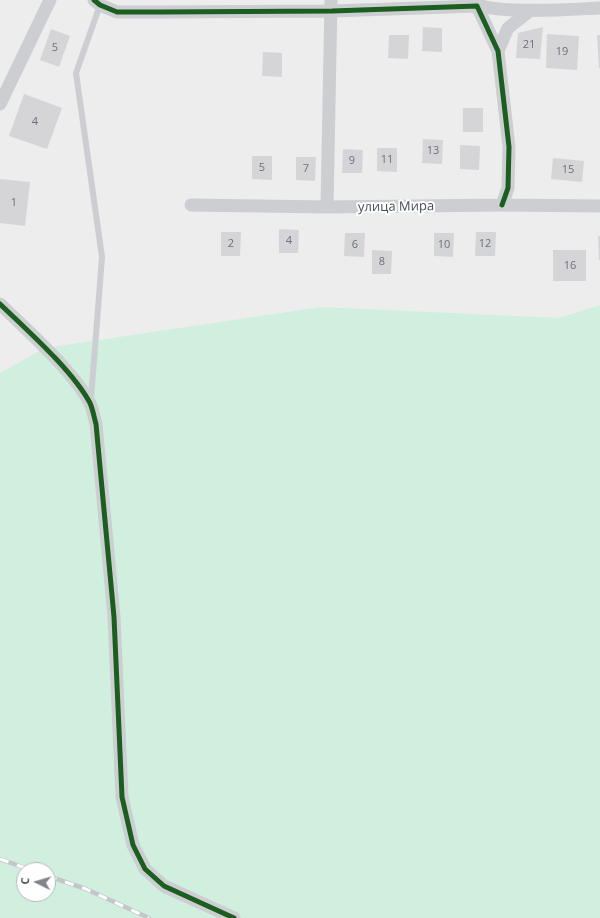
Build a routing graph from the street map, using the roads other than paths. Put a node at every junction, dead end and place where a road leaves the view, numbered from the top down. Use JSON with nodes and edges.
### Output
{"nodes":[{"id":1,"x":50,"y":0,"type":"edge"},
{"id":2,"x":97,"y":3,"type":"edge"},
{"id":3,"x":473,"y":3,"type":"edge"},
{"id":4,"x":331,"y":5,"type":"edge"},
{"id":5,"x":600,"y":8,"type":"edge"},
{"id":6,"x":531,"y":10,"type":"junction"},
{"id":7,"x":498,"y":51,"type":"junction"},
{"id":8,"x":0,"y":104,"type":"edge"},
{"id":9,"x":191,"y":205,"type":"dead end"},
{"id":10,"x":502,"y":205,"type":"junction"},
{"id":11,"x":600,"y":206,"type":"edge"},
{"id":12,"x":327,"y":207,"type":"junction"},
{"id":13,"x":0,"y":304,"type":"edge"},
{"id":14,"x":90,"y":404,"type":"junction"},
{"id":15,"x":234,"y":918,"type":"edge"}],
"edges":[{"from":1,"to":8,"type":"street"},
{"from":2,"to":4,"type":"street"},
{"from":2,"to":14,"type":"lane"},
{"from":3,"to":4,"type":"street"},
{"from":3,"to":6,"type":"street"},
{"from":3,"to":7,"type":"street"},
{"from":4,"to":12,"type":"street"},
{"from":5,"to":6,"type":"street"},
{"from":6,"to":7,"type":"street"},
{"from":7,"to":10,"type":"street"},
{"from":9,"to":12,"type":"street","name":"улица Мира"},
{"from":10,"to":11,"type":"street","name":"улица Мира"},
{"from":10,"to":12,"type":"street","name":"улица Мира"},
{"from":13,"to":14,"type":"street"},
{"from":14,"to":15,"type":"street"}]}
